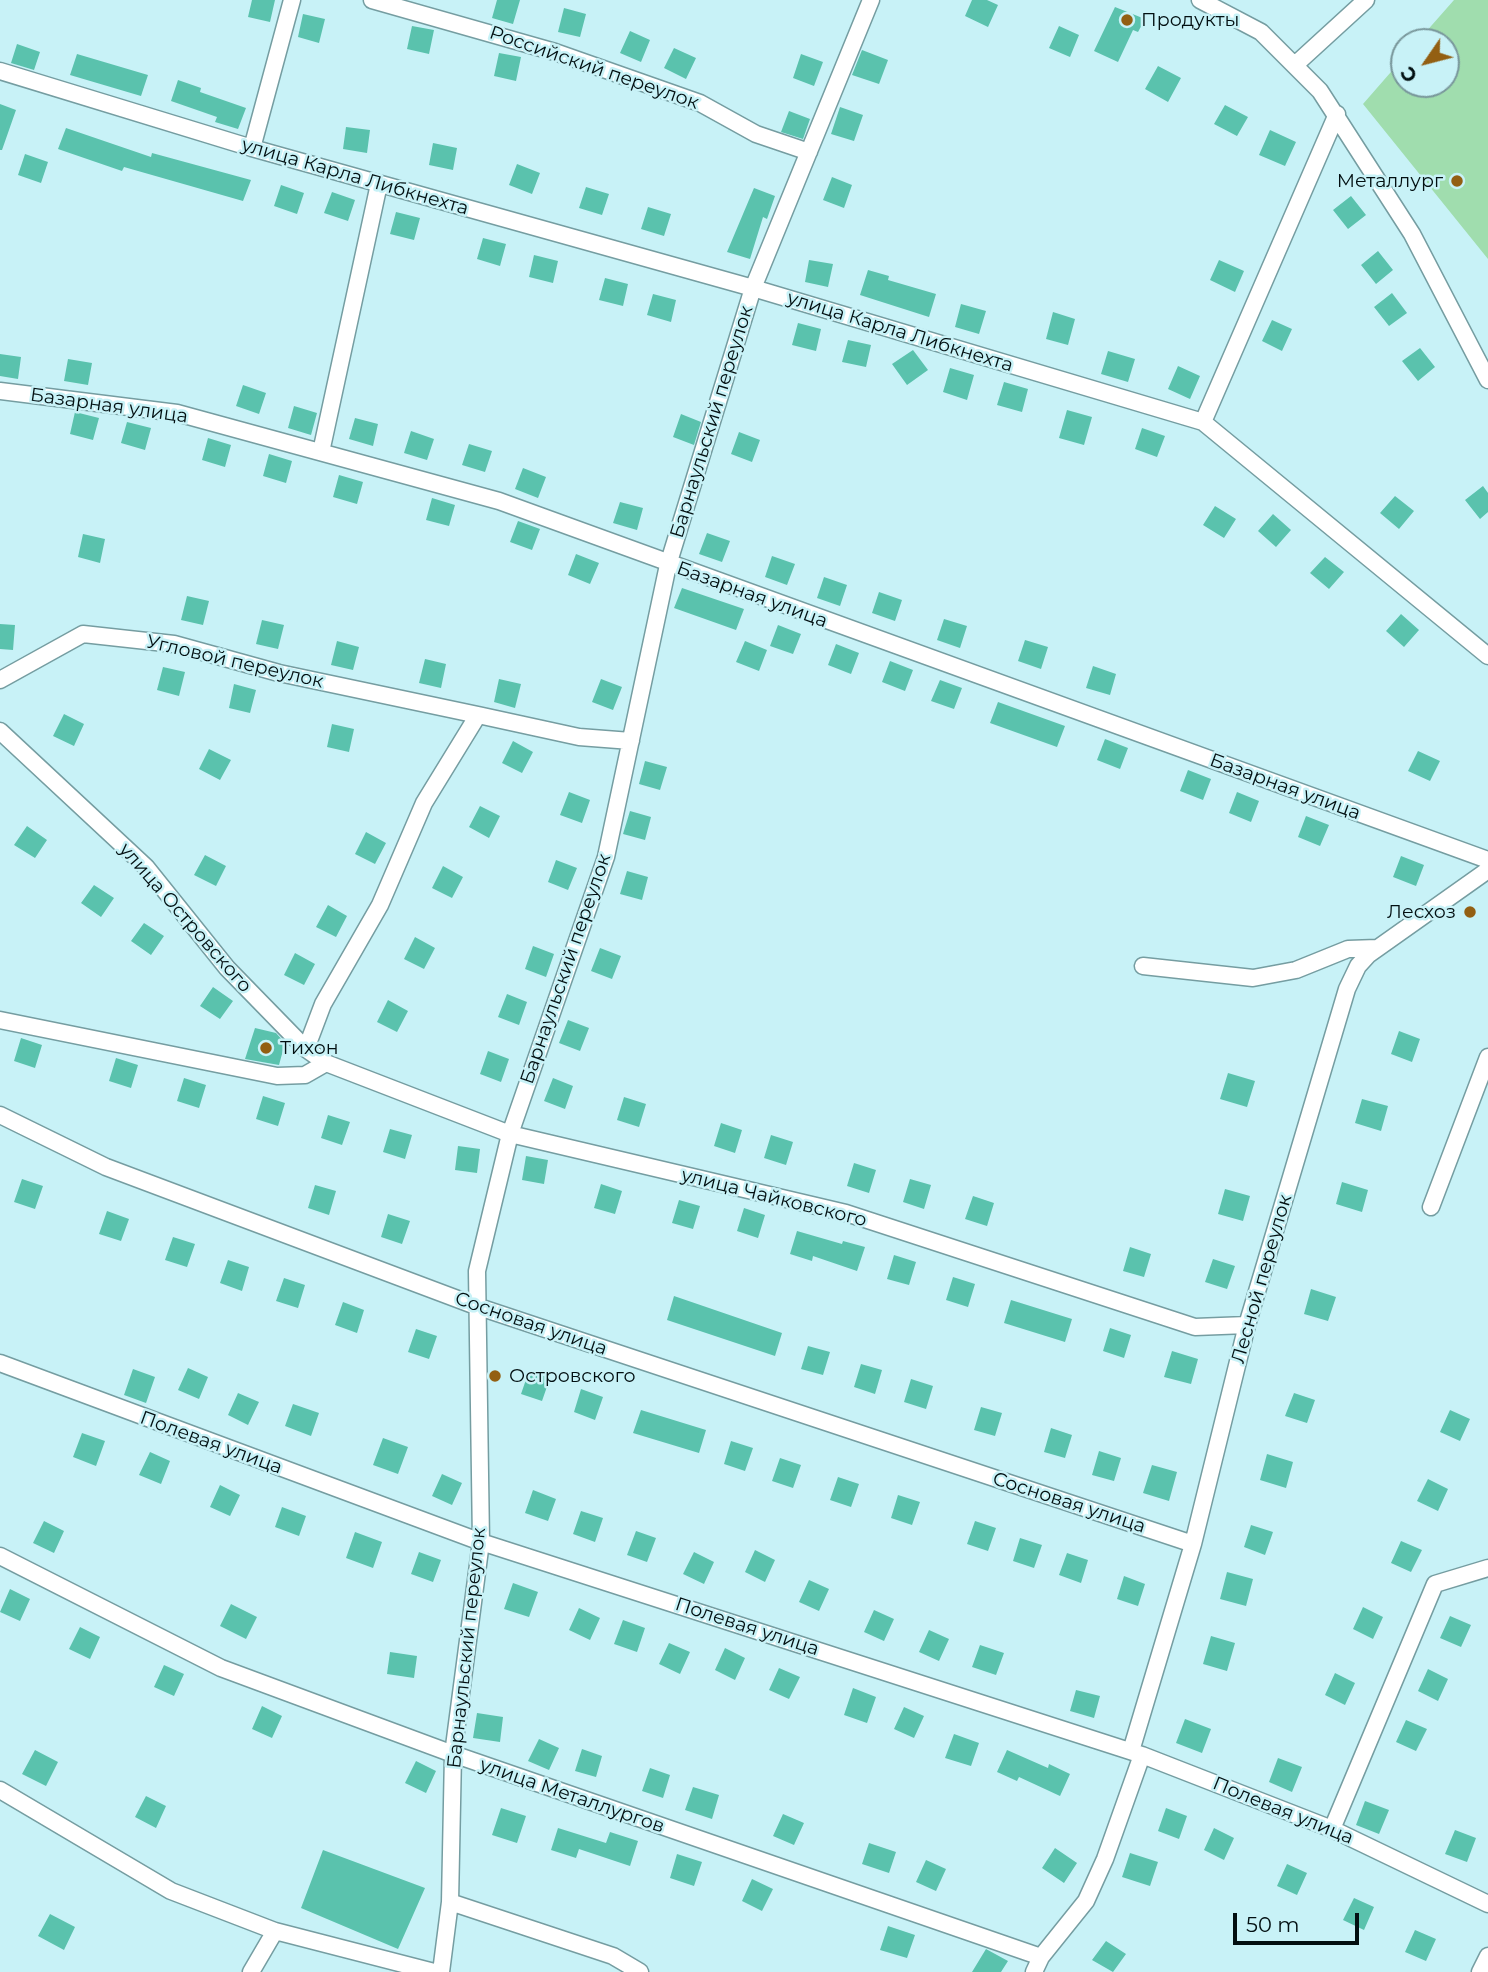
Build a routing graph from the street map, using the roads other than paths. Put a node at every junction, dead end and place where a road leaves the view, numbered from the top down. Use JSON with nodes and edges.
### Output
{"nodes":[{"id":1,"x":292,"y":0,"type":"edge"},
{"id":2,"x":372,"y":0,"type":"edge"},
{"id":3,"x":871,"y":0,"type":"edge"},
{"id":4,"x":1200,"y":0,"type":"edge"},
{"id":5,"x":1366,"y":0,"type":"edge"},
{"id":6,"x":1296,"y":64,"type":"junction"},
{"id":7,"x":0,"y":71,"type":"edge"},
{"id":8,"x":1337,"y":114,"type":"junction"},
{"id":9,"x":252,"y":148,"type":"junction"},
{"id":10,"x":810,"y":152,"type":"junction"},
{"id":11,"x":379,"y":184,"type":"junction"},
{"id":12,"x":753,"y":288,"type":"junction"},
{"id":13,"x":1488,"y":380,"type":"edge"},
{"id":14,"x":0,"y":391,"type":"edge"},
{"id":15,"x":1203,"y":422,"type":"junction"},
{"id":16,"x":321,"y":452,"type":"junction"},
{"id":17,"x":668,"y":565,"type":"junction"},
{"id":18,"x":1488,"y":656,"type":"edge"},
{"id":19,"x":0,"y":680,"type":"edge"},
{"id":20,"x":478,"y":715,"type":"junction"},
{"id":21,"x":0,"y":731,"type":"edge"},
{"id":22,"x":631,"y":741,"type":"junction"},
{"id":23,"x":1488,"y":860,"type":"edge"},
{"id":24,"x":1488,"y":870,"type":"edge"},
{"id":25,"x":1377,"y":948,"type":"junction"},
{"id":26,"x":1143,"y":966,"type":"dead end"},
{"id":27,"x":0,"y":1020,"type":"edge"},
{"id":28,"x":306,"y":1049,"type":"junction"},
{"id":29,"x":1488,"y":1057,"type":"edge"},
{"id":30,"x":326,"y":1063,"type":"junction"},
{"id":31,"x":0,"y":1115,"type":"edge"},
{"id":32,"x":510,"y":1134,"type":"junction"},
{"id":33,"x":1431,"y":1208,"type":"dead end"},
{"id":34,"x":476,"y":1306,"type":"junction"},
{"id":35,"x":1247,"y":1325,"type":"junction"},
{"id":36,"x":0,"y":1363,"type":"edge"},
{"id":37,"x":481,"y":1542,"type":"junction"},
{"id":38,"x":1193,"y":1544,"type":"junction"},
{"id":39,"x":0,"y":1556,"type":"edge"},
{"id":40,"x":1488,"y":1568,"type":"edge"},
{"id":41,"x":1137,"y":1753,"type":"junction"},
{"id":42,"x":453,"y":1754,"type":"junction"},
{"id":43,"x":0,"y":1790,"type":"edge"},
{"id":44,"x":1332,"y":1829,"type":"junction"},
{"id":45,"x":450,"y":1902,"type":"junction"},
{"id":46,"x":1488,"y":1903,"type":"edge"},
{"id":47,"x":275,"y":1931,"type":"junction"},
{"id":48,"x":1488,"y":1956,"type":"edge"},
{"id":49,"x":1038,"y":1965,"type":"edge"},
{"id":50,"x":251,"y":1972,"type":"edge"},
{"id":51,"x":435,"y":1972,"type":"edge"},
{"id":52,"x":441,"y":1972,"type":"edge"},
{"id":53,"x":640,"y":1972,"type":"edge"},
{"id":54,"x":1480,"y":1972,"type":"edge"}],
"edges":[{"from":1,"to":9,"type":"street"},
{"from":2,"to":10,"type":"street","name":"Российский переулок"},
{"from":3,"to":10,"type":"street","name":"Барнаульский переулок"},
{"from":4,"to":6,"type":"street"},
{"from":5,"to":6,"type":"street"},
{"from":6,"to":8,"type":"street"},
{"from":7,"to":9,"type":"street","name":"улица Карла Либкнехта"},
{"from":8,"to":13,"type":"street"},
{"from":8,"to":15,"type":"street"},
{"from":9,"to":11,"type":"street","name":"улица Карла Либкнехта"},
{"from":10,"to":12,"type":"street","name":"Барнаульский переулок"},
{"from":11,"to":12,"type":"street","name":"улица Карла Либкнехта"},
{"from":11,"to":16,"type":"street"},
{"from":12,"to":15,"type":"street","name":"улица Карла Либкнехта"},
{"from":12,"to":17,"type":"street","name":"Барнаульский переулок"},
{"from":14,"to":16,"type":"street","name":"Базарная улица"},
{"from":15,"to":18,"type":"street","name":"улица Карла Либкнехта"},
{"from":16,"to":17,"type":"street","name":"Базарная улица"},
{"from":17,"to":22,"type":"street","name":"Барнаульский переулок"},
{"from":17,"to":23,"type":"street","name":"Базарная улица"},
{"from":19,"to":20,"type":"street","name":"Угловой переулок"},
{"from":20,"to":22,"type":"street","name":"Угловой переулок"},
{"from":20,"to":28,"type":"street"},
{"from":21,"to":28,"type":"street","name":"улица Островского"},
{"from":22,"to":32,"type":"street","name":"Барнаульский переулок"},
{"from":24,"to":25,"type":"street","name":"Лесной переулок"},
{"from":25,"to":26,"type":"street"},
{"from":25,"to":35,"type":"street","name":"Лесной переулок"},
{"from":27,"to":30,"type":"street"},
{"from":28,"to":30,"type":"street","name":"улица Чайковского"},
{"from":29,"to":33,"type":"street"},
{"from":30,"to":32,"type":"street","name":"улица Чайковского"},
{"from":31,"to":34,"type":"street","name":"Сосновая улица"},
{"from":32,"to":34,"type":"street","name":"Барнаульский переулок"},
{"from":32,"to":35,"type":"street","name":"улица Чайковского"},
{"from":34,"to":37,"type":"street","name":"Барнаульский переулок"},
{"from":34,"to":38,"type":"street","name":"Сосновая улица"},
{"from":35,"to":38,"type":"street","name":"Лесной переулок"},
{"from":36,"to":37,"type":"street","name":"Полевая улица"},
{"from":37,"to":41,"type":"street","name":"Полевая улица"},
{"from":37,"to":42,"type":"street","name":"Барнаульский переулок"},
{"from":38,"to":41,"type":"street","name":"Лесной переулок"},
{"from":39,"to":42,"type":"street","name":"улица Металлургов"},
{"from":40,"to":44,"type":"street"},
{"from":41,"to":44,"type":"street","name":"Полевая улица"},
{"from":41,"to":49,"type":"street","name":"Лесной переулок"},
{"from":42,"to":45,"type":"street","name":"Барнаульский переулок"},
{"from":42,"to":49,"type":"street","name":"улица Металлургов"},
{"from":43,"to":47,"type":"street"},
{"from":44,"to":46,"type":"street","name":"Полевая улица"},
{"from":45,"to":52,"type":"street","name":"Барнаульский переулок"},
{"from":45,"to":53,"type":"street"},
{"from":47,"to":50,"type":"street"},
{"from":47,"to":51,"type":"street"},
{"from":48,"to":54,"type":"street"}]}
